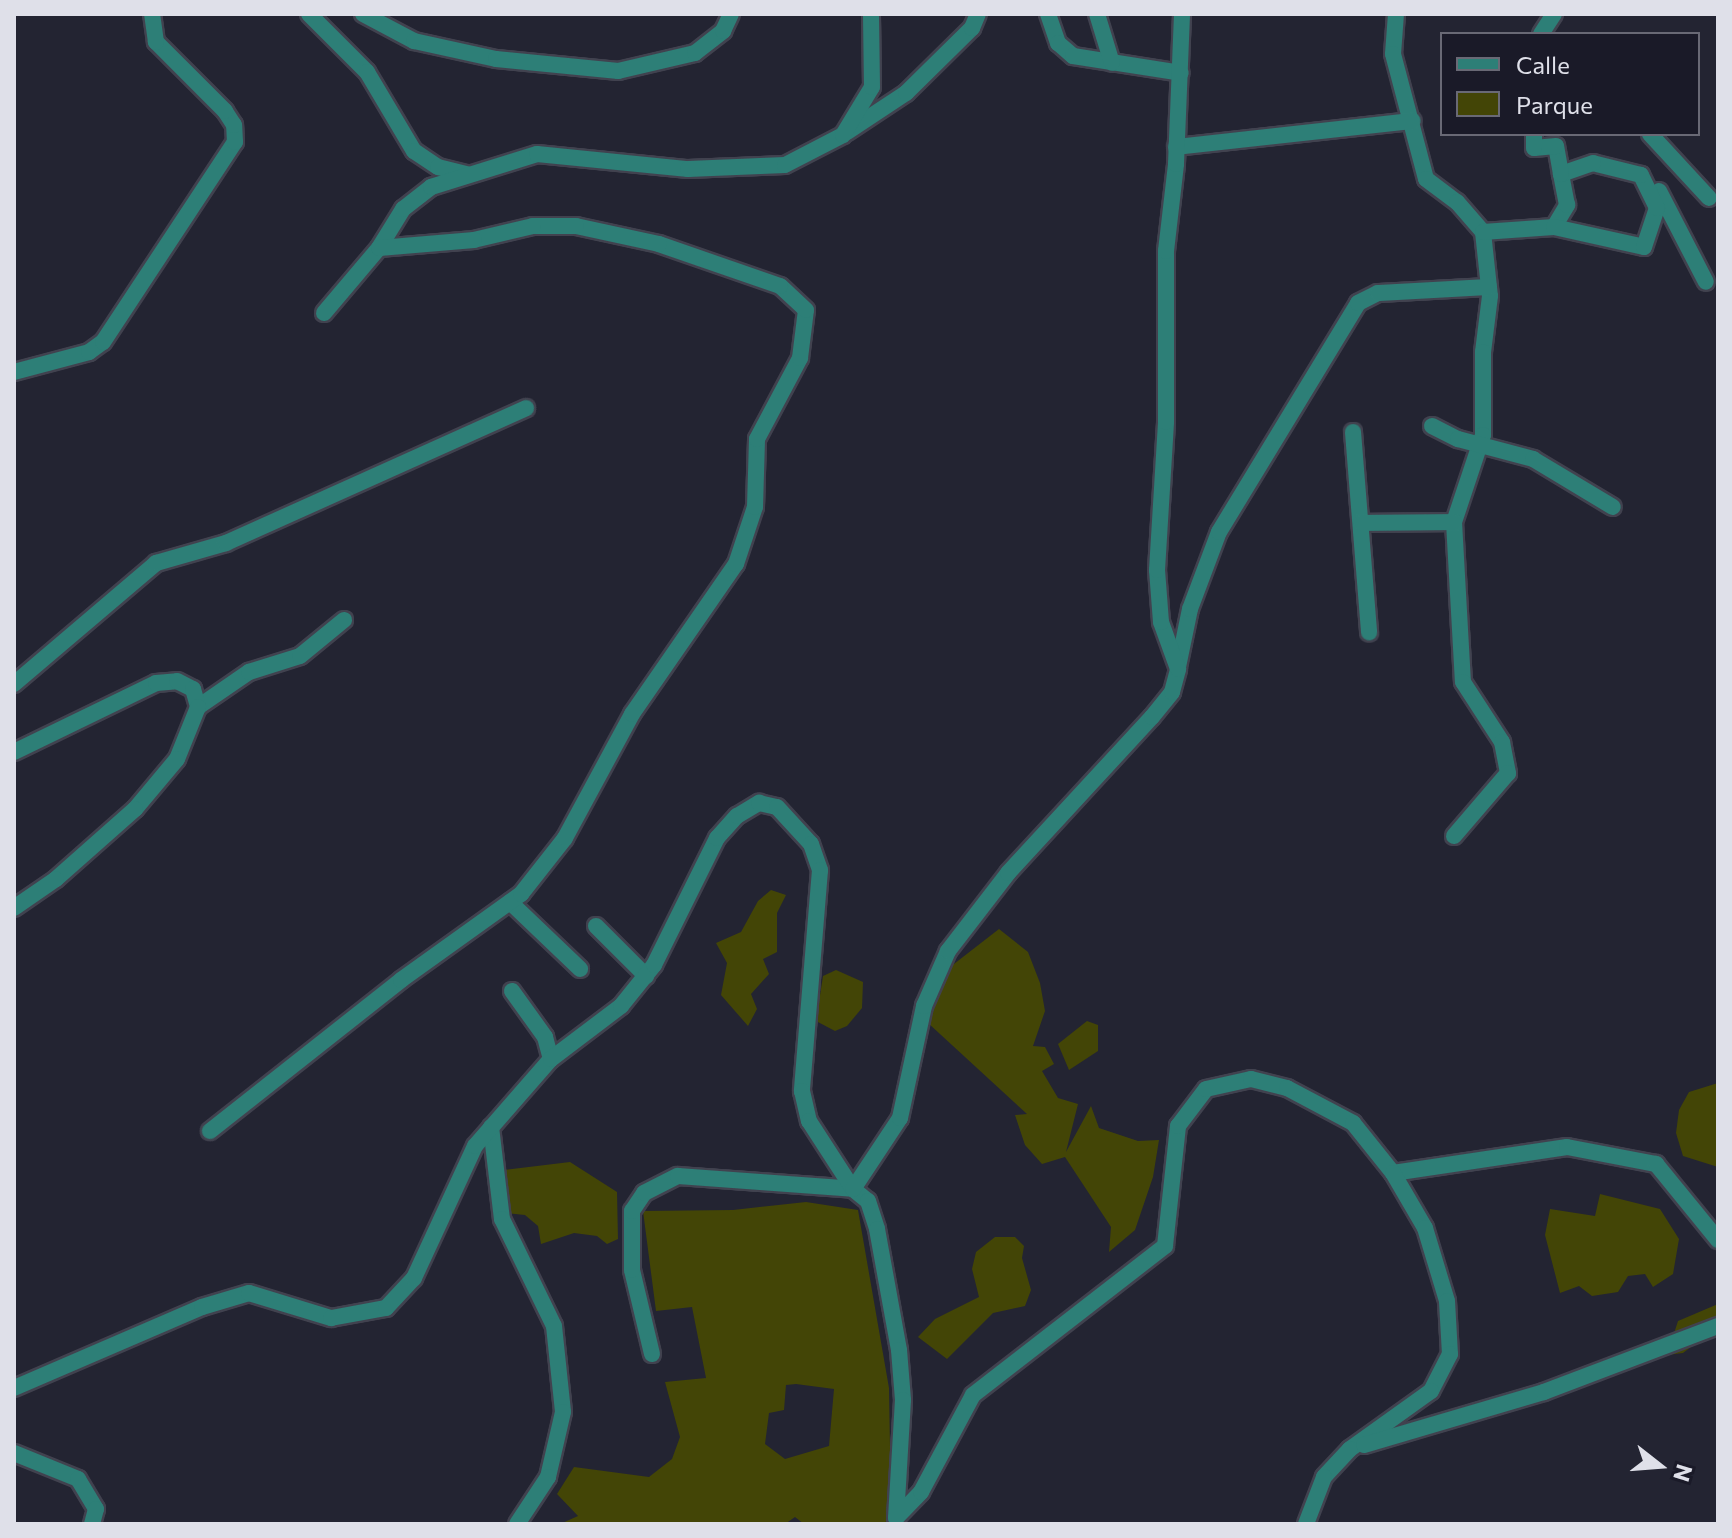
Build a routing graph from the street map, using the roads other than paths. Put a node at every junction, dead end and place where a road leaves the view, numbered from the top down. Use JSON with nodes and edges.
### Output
{"nodes":[{"id":1,"x":152,"y":14,"type":"edge"},
{"id":2,"x":309,"y":14,"type":"edge"},
{"id":3,"x":363,"y":14,"type":"edge"},
{"id":4,"x":731,"y":14,"type":"edge"},
{"id":5,"x":871,"y":14,"type":"edge"},
{"id":6,"x":978,"y":14,"type":"edge"},
{"id":7,"x":1048,"y":14,"type":"edge"},
{"id":8,"x":1097,"y":14,"type":"edge"},
{"id":9,"x":1182,"y":14,"type":"edge"},
{"id":10,"x":1396,"y":14,"type":"edge"},
{"id":11,"x":1554,"y":14,"type":"edge"},
{"id":12,"x":1542,"y":32,"type":"edge"},
{"id":13,"x":1112,"y":63,"type":"junction"},
{"id":14,"x":1181,"y":73,"type":"junction"},
{"id":15,"x":1413,"y":121,"type":"junction"},
{"id":16,"x":843,"y":135,"type":"junction"},
{"id":17,"x":1534,"y":136,"type":"edge"},
{"id":18,"x":1652,"y":136,"type":"edge"},
{"id":19,"x":1176,"y":147,"type":"junction"},
{"id":20,"x":1561,"y":174,"type":"junction"},
{"id":21,"x":469,"y":175,"type":"junction"},
{"id":22,"x":1641,"y":175,"type":"junction"},
{"id":23,"x":1709,"y":198,"type":"dead end"},
{"id":24,"x":1554,"y":227,"type":"junction"},
{"id":25,"x":1483,"y":232,"type":"junction"},
{"id":26,"x":379,"y":248,"type":"junction"},
{"id":27,"x":1706,"y":282,"type":"dead end"},
{"id":28,"x":1489,"y":287,"type":"junction"},
{"id":29,"x":324,"y":313,"type":"dead end"},
{"id":30,"x":14,"y":372,"type":"edge"},
{"id":31,"x":526,"y":408,"type":"dead end"},
{"id":32,"x":1432,"y":426,"type":"dead end"},
{"id":33,"x":1353,"y":432,"type":"dead end"},
{"id":34,"x":1481,"y":442,"type":"junction"},
{"id":35,"x":1613,"y":507,"type":"dead end"},
{"id":36,"x":1454,"y":522,"type":"junction"},
{"id":37,"x":1361,"y":523,"type":"junction"},
{"id":38,"x":344,"y":620,"type":"dead end"},
{"id":39,"x":1369,"y":632,"type":"dead end"},
{"id":40,"x":1178,"y":669,"type":"junction"},
{"id":41,"x":14,"y":684,"type":"edge"},
{"id":42,"x":198,"y":707,"type":"junction"},
{"id":43,"x":14,"y":752,"type":"edge"},
{"id":44,"x":1454,"y":836,"type":"dead end"},
{"id":45,"x":510,"y":902,"type":"junction"},
{"id":46,"x":14,"y":908,"type":"edge"},
{"id":47,"x":596,"y":926,"type":"dead end"},
{"id":48,"x":580,"y":969,"type":"dead end"},
{"id":49,"x":646,"y":976,"type":"junction"},
{"id":50,"x":512,"y":991,"type":"dead end"},
{"id":51,"x":551,"y":1059,"type":"junction"},
{"id":52,"x":491,"y":1127,"type":"junction"},
{"id":53,"x":210,"y":1131,"type":"dead end"},
{"id":54,"x":1393,"y":1173,"type":"junction"},
{"id":55,"x":853,"y":1189,"type":"junction"},
{"id":56,"x":1718,"y":1240,"type":"edge"},
{"id":57,"x":1718,"y":1326,"type":"edge"},
{"id":58,"x":652,"y":1354,"type":"dead end"},
{"id":59,"x":14,"y":1388,"type":"edge"},
{"id":60,"x":1350,"y":1449,"type":"junction"},
{"id":61,"x":14,"y":1453,"type":"edge"},
{"id":62,"x":894,"y":1521,"type":"edge"},
{"id":63,"x":92,"y":1524,"type":"edge"},
{"id":64,"x":517,"y":1524,"type":"edge"},
{"id":65,"x":1306,"y":1524,"type":"edge"}],
"edges":[{"from":1,"to":30,"type":"street"},
{"from":2,"to":21,"type":"street"},
{"from":3,"to":4,"type":"street"},
{"from":5,"to":16,"type":"street"},
{"from":6,"to":16,"type":"street"},
{"from":7,"to":13,"type":"street"},
{"from":8,"to":13,"type":"street"},
{"from":9,"to":14,"type":"street"},
{"from":10,"to":15,"type":"street"},
{"from":11,"to":12,"type":"street"},
{"from":13,"to":14,"type":"street"},
{"from":14,"to":19,"type":"street"},
{"from":15,"to":19,"type":"street"},
{"from":15,"to":25,"type":"street"},
{"from":16,"to":21,"type":"street"},
{"from":17,"to":20,"type":"street"},
{"from":18,"to":23,"type":"street"},
{"from":19,"to":40,"type":"street"},
{"from":20,"to":22,"type":"street"},
{"from":20,"to":24,"type":"street"},
{"from":21,"to":26,"type":"street"},
{"from":22,"to":24,"type":"street"},
{"from":22,"to":27,"type":"street"},
{"from":24,"to":25,"type":"street"},
{"from":25,"to":28,"type":"street"},
{"from":26,"to":29,"type":"street"},
{"from":26,"to":45,"type":"street"},
{"from":28,"to":34,"type":"street"},
{"from":28,"to":40,"type":"street"},
{"from":31,"to":41,"type":"street"},
{"from":32,"to":34,"type":"street"},
{"from":33,"to":37,"type":"street"},
{"from":34,"to":35,"type":"street"},
{"from":34,"to":36,"type":"street"},
{"from":36,"to":37,"type":"street"},
{"from":36,"to":44,"type":"street"},
{"from":37,"to":39,"type":"street"},
{"from":38,"to":42,"type":"street"},
{"from":40,"to":55,"type":"street"},
{"from":42,"to":43,"type":"street"},
{"from":42,"to":46,"type":"street"},
{"from":45,"to":48,"type":"street"},
{"from":45,"to":53,"type":"street"},
{"from":47,"to":49,"type":"street"},
{"from":49,"to":51,"type":"street"},
{"from":49,"to":55,"type":"street"},
{"from":50,"to":51,"type":"street"},
{"from":51,"to":52,"type":"street"},
{"from":52,"to":59,"type":"street"},
{"from":52,"to":64,"type":"street"},
{"from":54,"to":56,"type":"street"},
{"from":54,"to":60,"type":"street"},
{"from":54,"to":62,"type":"street"},
{"from":55,"to":58,"type":"street"},
{"from":55,"to":62,"type":"street"},
{"from":57,"to":60,"type":"street"},
{"from":60,"to":65,"type":"street"},
{"from":61,"to":63,"type":"street"}]}
